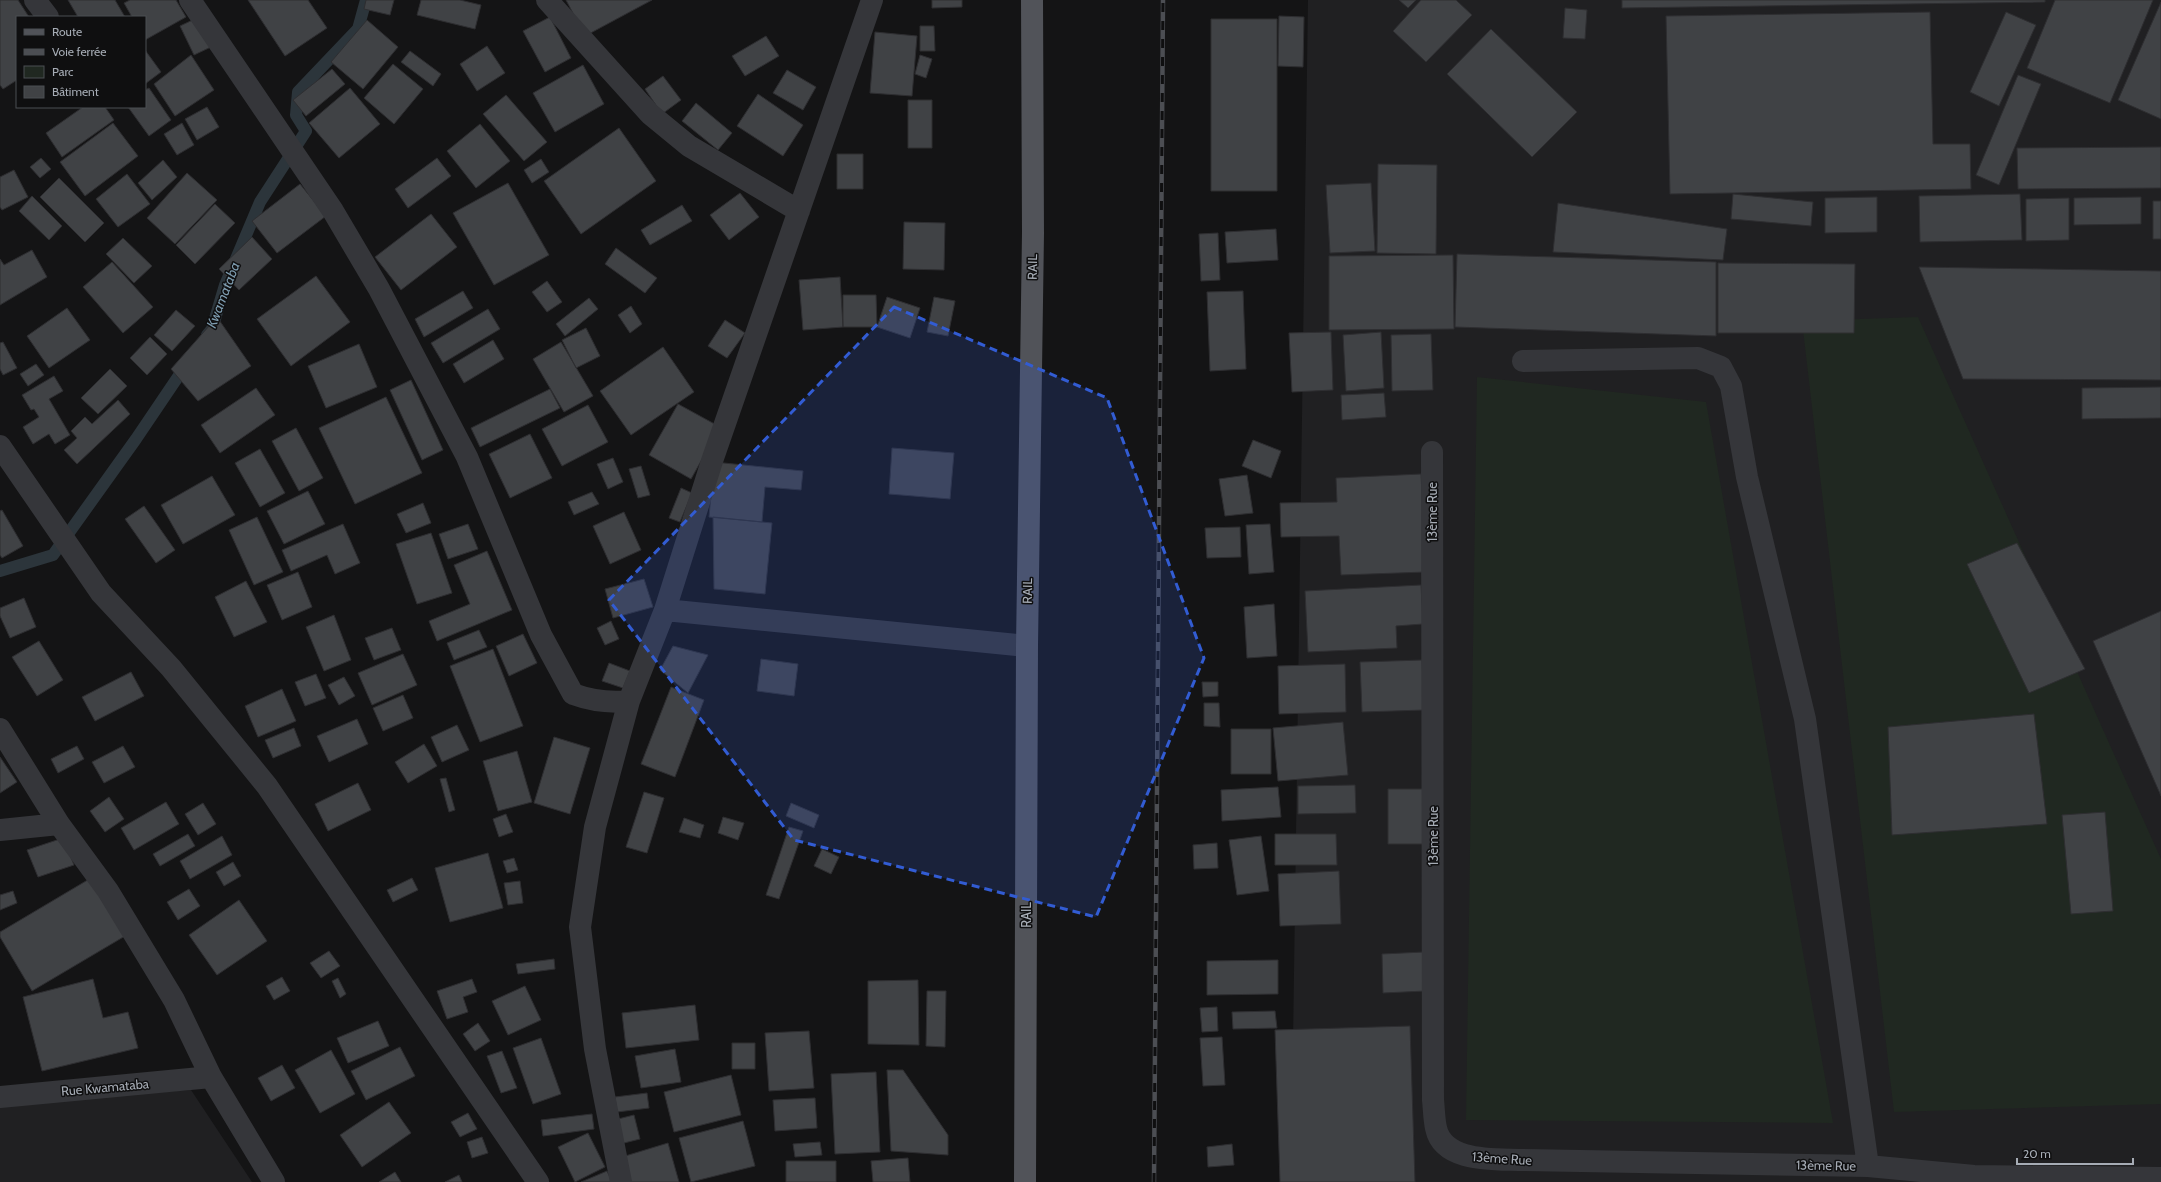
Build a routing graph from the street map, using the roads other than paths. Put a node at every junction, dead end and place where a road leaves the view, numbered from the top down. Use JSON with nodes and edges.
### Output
{"nodes":[{"id":1,"x":35,"y":0,"type":"edge"},
{"id":2,"x":190,"y":0,"type":"edge"},
{"id":3,"x":547,"y":0,"type":"edge"},
{"id":4,"x":872,"y":0,"type":"edge"},
{"id":5,"x":1032,"y":0,"type":"edge"},
{"id":6,"x":47,"y":16,"type":"edge"},
{"id":7,"x":799,"y":211,"type":"junction"},
{"id":8,"x":1523,"y":361,"type":"dead end"},
{"id":9,"x":0,"y":446,"type":"edge"},
{"id":10,"x":1432,"y":452,"type":"dead end"},
{"id":11,"x":665,"y":610,"type":"junction"},
{"id":12,"x":1026,"y":646,"type":"junction"},
{"id":13,"x":629,"y":701,"type":"junction"},
{"id":14,"x":0,"y":730,"type":"edge"},
{"id":15,"x":59,"y":824,"type":"junction"},
{"id":16,"x":0,"y":830,"type":"edge"},
{"id":17,"x":211,"y":1077,"type":"junction"},
{"id":18,"x":0,"y":1097,"type":"edge"},
{"id":19,"x":1868,"y":1166,"type":"junction"},
{"id":20,"x":2161,"y":1178,"type":"edge"},
{"id":21,"x":1973,"y":1179,"type":"edge"},
{"id":22,"x":274,"y":1182,"type":"edge"},
{"id":23,"x":538,"y":1182,"type":"edge"},
{"id":24,"x":621,"y":1182,"type":"edge"},
{"id":25,"x":1025,"y":1182,"type":"edge"}],
"edges":[{"from":1,"to":6,"type":"street"},
{"from":2,"to":13,"type":"street"},
{"from":3,"to":7,"type":"street"},
{"from":4,"to":7,"type":"street"},
{"from":5,"to":12,"type":"main road","name":"RAIL"},
{"from":7,"to":11,"type":"street"},
{"from":8,"to":19,"type":"street"},
{"from":9,"to":23,"type":"street"},
{"from":10,"to":19,"type":"street","name":"13ème Rue"},
{"from":11,"to":12,"type":"street"},
{"from":11,"to":13,"type":"street"},
{"from":12,"to":25,"type":"main road","name":"RAIL"},
{"from":13,"to":24,"type":"street"},
{"from":14,"to":15,"type":"street"},
{"from":15,"to":16,"type":"street"},
{"from":15,"to":17,"type":"street"},
{"from":17,"to":18,"type":"street","name":"Rue Kwamataba"},
{"from":17,"to":22,"type":"street"},
{"from":19,"to":21,"type":"street","name":"13ème Rue"},
{"from":20,"to":21,"type":"street","name":"13ème Rue"}]}
